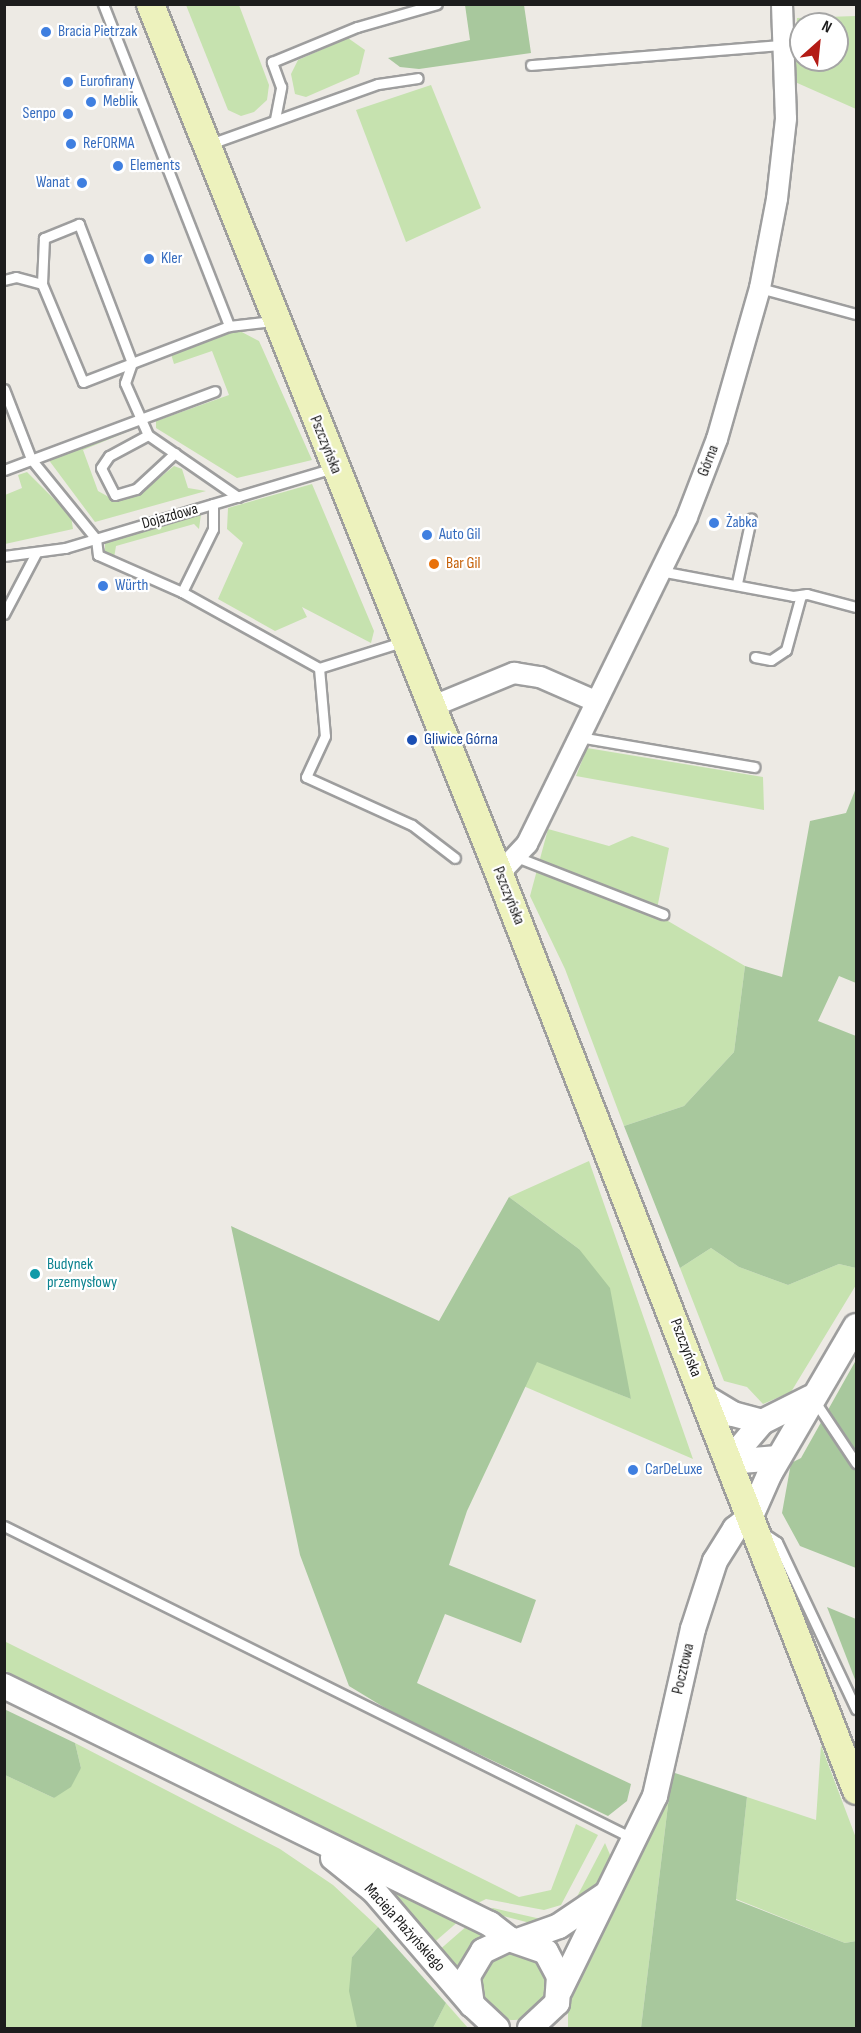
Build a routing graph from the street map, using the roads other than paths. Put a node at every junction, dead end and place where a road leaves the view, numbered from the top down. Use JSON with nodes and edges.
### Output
{"nodes":[{"id":1,"x":103,"y":4,"type":"edge"},
{"id":2,"x":150,"y":4,"type":"edge"},
{"id":3,"x":436,"y":4,"type":"edge"},
{"id":4,"x":782,"y":4,"type":"edge"},
{"id":5,"x":782,"y":45,"type":"junction"},
{"id":6,"x":531,"y":65,"type":"dead end"},
{"id":7,"x":418,"y":78,"type":"dead end"},
{"id":8,"x":275,"y":119,"type":"junction"},
{"id":9,"x":205,"y":146,"type":"junction"},
{"id":10,"x":4,"y":280,"type":"edge"},
{"id":11,"x":42,"y":284,"type":"junction"},
{"id":12,"x":760,"y":288,"type":"junction"},
{"id":13,"x":856,"y":314,"type":"edge"},
{"id":14,"x":275,"y":321,"type":"junction"},
{"id":15,"x":229,"y":326,"type":"junction"},
{"id":16,"x":132,"y":363,"type":"junction"},
{"id":17,"x":5,"y":390,"type":"edge"},
{"id":18,"x":214,"y":391,"type":"dead end"},
{"id":19,"x":140,"y":418,"type":"junction"},
{"id":20,"x":148,"y":435,"type":"junction"},
{"id":21,"x":175,"y":453,"type":"junction"},
{"id":22,"x":32,"y":459,"type":"junction"},
{"id":23,"x":334,"y":468,"type":"junction"},
{"id":24,"x":4,"y":470,"type":"edge"},
{"id":25,"x":238,"y":497,"type":"junction"},
{"id":26,"x":213,"y":504,"type":"junction"},
{"id":27,"x":751,"y":518,"type":"dead end"},
{"id":28,"x":96,"y":538,"type":"junction"},
{"id":29,"x":36,"y":553,"type":"junction"},
{"id":30,"x":4,"y":556,"type":"edge"},
{"id":31,"x":660,"y":571,"type":"junction"},
{"id":32,"x":737,"y":583,"type":"junction"},
{"id":33,"x":182,"y":592,"type":"junction"},
{"id":34,"x":801,"y":595,"type":"junction"},
{"id":35,"x":856,"y":607,"type":"edge"},
{"id":36,"x":4,"y":614,"type":"edge"},
{"id":37,"x":405,"y":642,"type":"junction"},
{"id":38,"x":755,"y":657,"type":"dead end"},
{"id":39,"x":319,"y":668,"type":"junction"},
{"id":40,"x":595,"y":701,"type":"junction"},
{"id":41,"x":431,"y":707,"type":"junction"},
{"id":42,"x":578,"y":737,"type":"junction"},
{"id":43,"x":754,"y":767,"type":"dead end"},
{"id":44,"x":454,"y":858,"type":"dead end"},
{"id":45,"x":509,"y":866,"type":"junction"},
{"id":46,"x":663,"y":914,"type":"dead end"},
{"id":47,"x":856,"y":1326,"type":"edge"},
{"id":48,"x":703,"y":1396,"type":"junction"},
{"id":49,"x":813,"y":1397,"type":"junction"},
{"id":50,"x":762,"y":1422,"type":"junction"},
{"id":51,"x":778,"y":1458,"type":"junction"},
{"id":52,"x":728,"y":1462,"type":"junction"},
{"id":53,"x":856,"y":1462,"type":"edge"},
{"id":54,"x":753,"y":1522,"type":"junction"},
{"id":55,"x":4,"y":1526,"type":"edge"},
{"id":56,"x":4,"y":1686,"type":"edge"},
{"id":57,"x":856,"y":1709,"type":"edge"},
{"id":58,"x":856,"y":1790,"type":"edge"},
{"id":59,"x":239,"y":1800,"type":"junction"},
{"id":60,"x":636,"y":1840,"type":"junction"},
{"id":61,"x":609,"y":1891,"type":"junction"},
{"id":62,"x":515,"y":1940,"type":"junction"},
{"id":63,"x":559,"y":1997,"type":"junction"},
{"id":64,"x":485,"y":2020,"type":"edge"},
{"id":65,"x":531,"y":2028,"type":"edge"},
{"id":66,"x":559,"y":2028,"type":"edge"}],
"edges":[{"from":1,"to":15,"type":"lane"},
{"from":2,"to":9,"type":"main road","name":"Pszczyńska"},
{"from":3,"to":8,"type":"lane"},
{"from":4,"to":5,"type":"street","name":"Górna"},
{"from":5,"to":6,"type":"lane"},
{"from":5,"to":12,"type":"street","name":"Górna"},
{"from":7,"to":8,"type":"lane"},
{"from":8,"to":9,"type":"lane"},
{"from":9,"to":14,"type":"main road","name":"Pszczyńska"},
{"from":10,"to":11,"type":"lane"},
{"from":11,"to":16,"type":"lane"},
{"from":11,"to":16,"type":"lane"},
{"from":12,"to":13,"type":"lane"},
{"from":12,"to":31,"type":"street","name":"Górna"},
{"from":14,"to":15,"type":"lane"},
{"from":14,"to":23,"type":"main road","name":"Pszczyńska"},
{"from":15,"to":16,"type":"lane"},
{"from":16,"to":19,"type":"lane"},
{"from":17,"to":22,"type":"lane"},
{"from":18,"to":19,"type":"lane"},
{"from":19,"to":20,"type":"lane"},
{"from":19,"to":22,"type":"lane"},
{"from":20,"to":21,"type":"lane"},
{"from":20,"to":21,"type":"lane"},
{"from":21,"to":25,"type":"lane"},
{"from":22,"to":24,"type":"lane"},
{"from":22,"to":28,"type":"lane"},
{"from":23,"to":25,"type":"lane","name":"Dojazdowa"},
{"from":23,"to":37,"type":"main road","name":"Pszczyńska"},
{"from":25,"to":26,"type":"lane","name":"Dojazdowa"},
{"from":26,"to":28,"type":"lane","name":"Dojazdowa"},
{"from":26,"to":33,"type":"lane"},
{"from":27,"to":32,"type":"lane"},
{"from":28,"to":29,"type":"lane","name":"Dojazdowa"},
{"from":28,"to":33,"type":"lane"},
{"from":29,"to":30,"type":"lane","name":"Dojazdowa"},
{"from":29,"to":36,"type":"lane"},
{"from":31,"to":32,"type":"lane"},
{"from":31,"to":40,"type":"street","name":"Górna"},
{"from":32,"to":34,"type":"lane"},
{"from":33,"to":39,"type":"lane"},
{"from":34,"to":35,"type":"lane"},
{"from":34,"to":38,"type":"lane"},
{"from":37,"to":39,"type":"lane"},
{"from":37,"to":41,"type":"main road","name":"Pszczyńska"},
{"from":39,"to":44,"type":"lane"},
{"from":40,"to":41,"type":"street"},
{"from":40,"to":42,"type":"street","name":"Górna"},
{"from":41,"to":45,"type":"main road","name":"Pszczyńska"},
{"from":42,"to":43,"type":"lane"},
{"from":42,"to":45,"type":"street","name":"Górna"},
{"from":45,"to":46,"type":"lane"},
{"from":45,"to":48,"type":"main road","name":"Pszczyńska"},
{"from":47,"to":49,"type":"street","name":"Pocztowa"},
{"from":48,"to":50,"type":"street"},
{"from":48,"to":52,"type":"main road","name":"Pszczyńska"},
{"from":49,"to":50,"type":"street"},
{"from":49,"to":51,"type":"street","name":"Pocztowa"},
{"from":49,"to":53,"type":"lane"},
{"from":50,"to":52,"type":"street"},
{"from":51,"to":52,"type":"street"},
{"from":51,"to":54,"type":"street","name":"Pocztowa"},
{"from":52,"to":54,"type":"main road","name":"Pszczyńska"},
{"from":54,"to":57,"type":"lane"},
{"from":54,"to":58,"type":"main road","name":"Pszczyńska"},
{"from":54,"to":60,"type":"street","name":"Pocztowa"},
{"from":55,"to":60,"type":"lane"},
{"from":56,"to":59,"type":"street","name":"Macieja Płażyńskiego"},
{"from":59,"to":62,"type":"street","name":"Macieja Płażyńskiego"},
{"from":59,"to":64,"type":"street","name":"Macieja Płażyńskiego"},
{"from":60,"to":61,"type":"street","name":"Pocztowa"},
{"from":61,"to":62,"type":"street","name":"Pocztowa"},
{"from":61,"to":63,"type":"street","name":"Pocztowa"},
{"from":62,"to":63,"type":"street","name":"Macieja Płażyńskiego"},
{"from":62,"to":64,"type":"street","name":"Pocztowa"},
{"from":63,"to":65,"type":"street"},
{"from":63,"to":66,"type":"street","name":"Macieja Płażyńskiego"}]}
